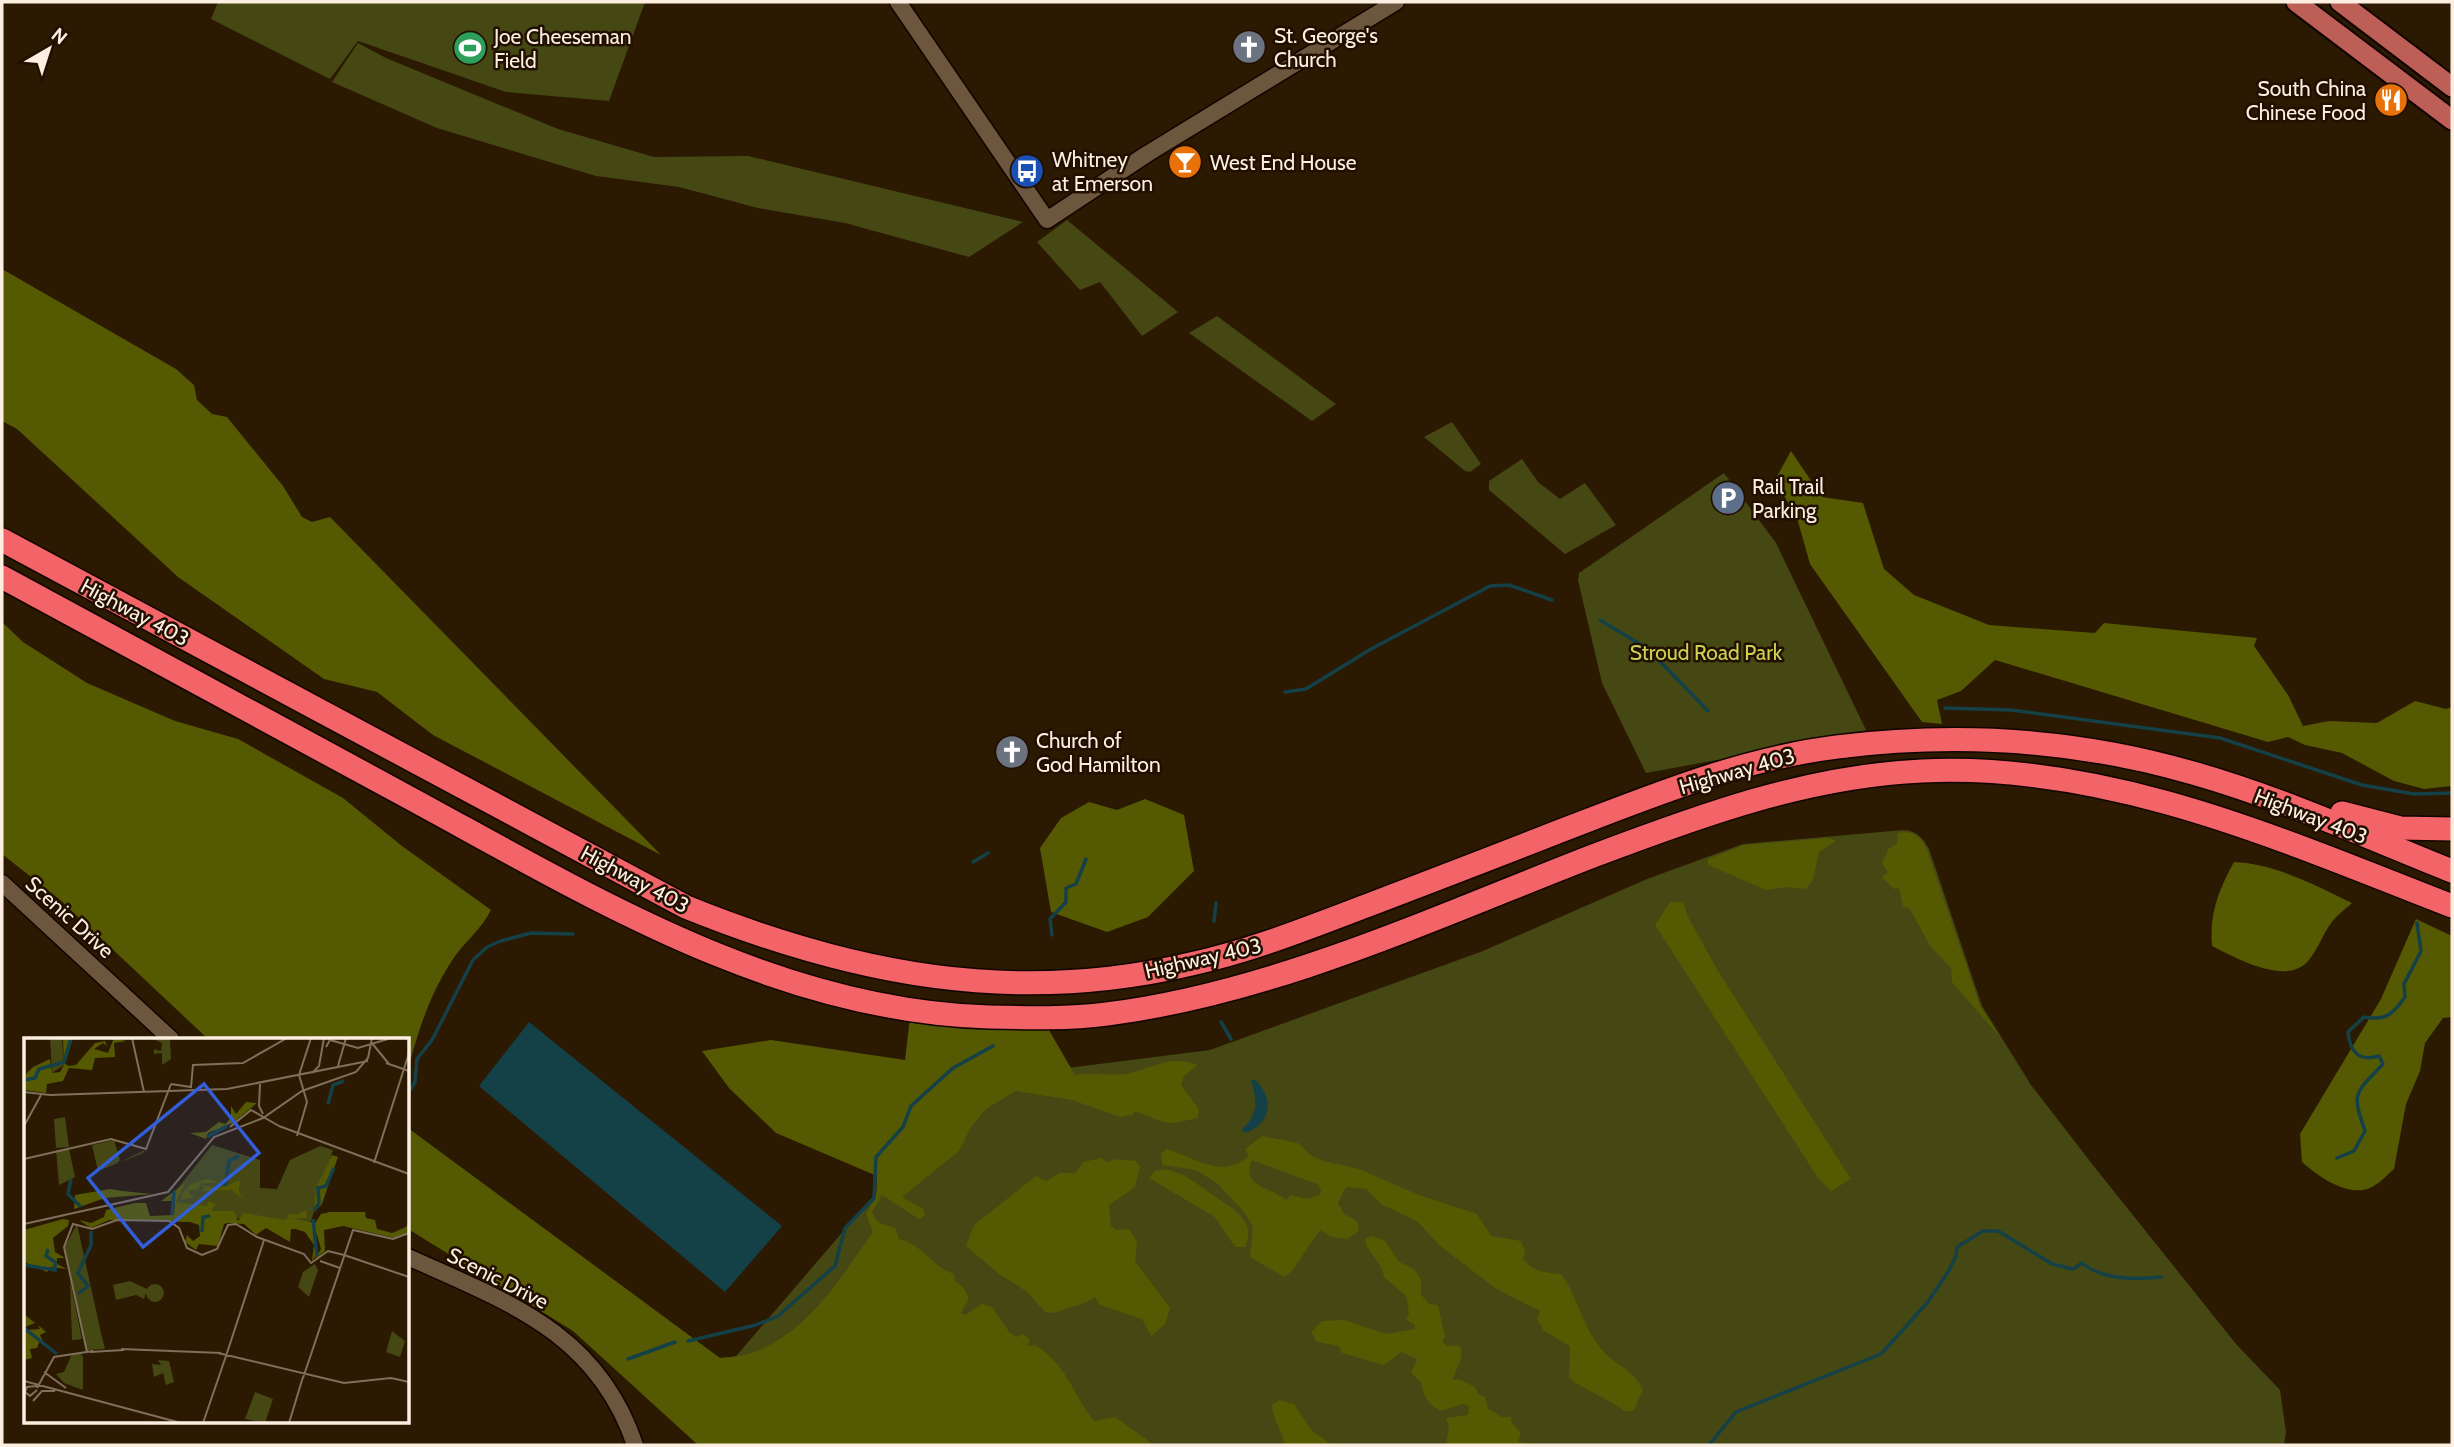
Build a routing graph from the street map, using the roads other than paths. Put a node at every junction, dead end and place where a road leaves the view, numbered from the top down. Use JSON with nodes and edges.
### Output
{"nodes":[{"id":1,"x":898,"y":2,"type":"edge"},
{"id":2,"x":1396,"y":2,"type":"edge"},
{"id":3,"x":2296,"y":2,"type":"edge"},
{"id":4,"x":2340,"y":2,"type":"edge"},
{"id":5,"x":2452,"y":87,"type":"edge"},
{"id":6,"x":2452,"y":120,"type":"edge"},
{"id":7,"x":2,"y":540,"type":"edge"},
{"id":8,"x":2,"y":577,"type":"edge"},
{"id":9,"x":2198,"y":774,"type":"junction"},
{"id":10,"x":2452,"y":829,"type":"edge"},
{"id":11,"x":2452,"y":870,"type":"edge"},
{"id":12,"x":2,"y":883,"type":"edge"},
{"id":13,"x":2452,"y":906,"type":"edge"},
{"id":14,"x":171,"y":1038,"type":"edge"},
{"id":15,"x":410,"y":1257,"type":"edge"},
{"id":16,"x":635,"y":1445,"type":"edge"}],
"edges":[{"from":1,"to":2,"type":"street"},
{"from":3,"to":6,"type":"main road"},
{"from":4,"to":5,"type":"main road"},
{"from":7,"to":9,"type":"highway","name":"Highway 403"},
{"from":8,"to":13,"type":"highway","name":"Highway 403"},
{"from":9,"to":10,"type":"highway"},
{"from":9,"to":11,"type":"highway","name":"Highway 403"},
{"from":12,"to":14,"type":"street","name":"Scenic Drive"},
{"from":15,"to":16,"type":"street","name":"Scenic Drive"}]}
